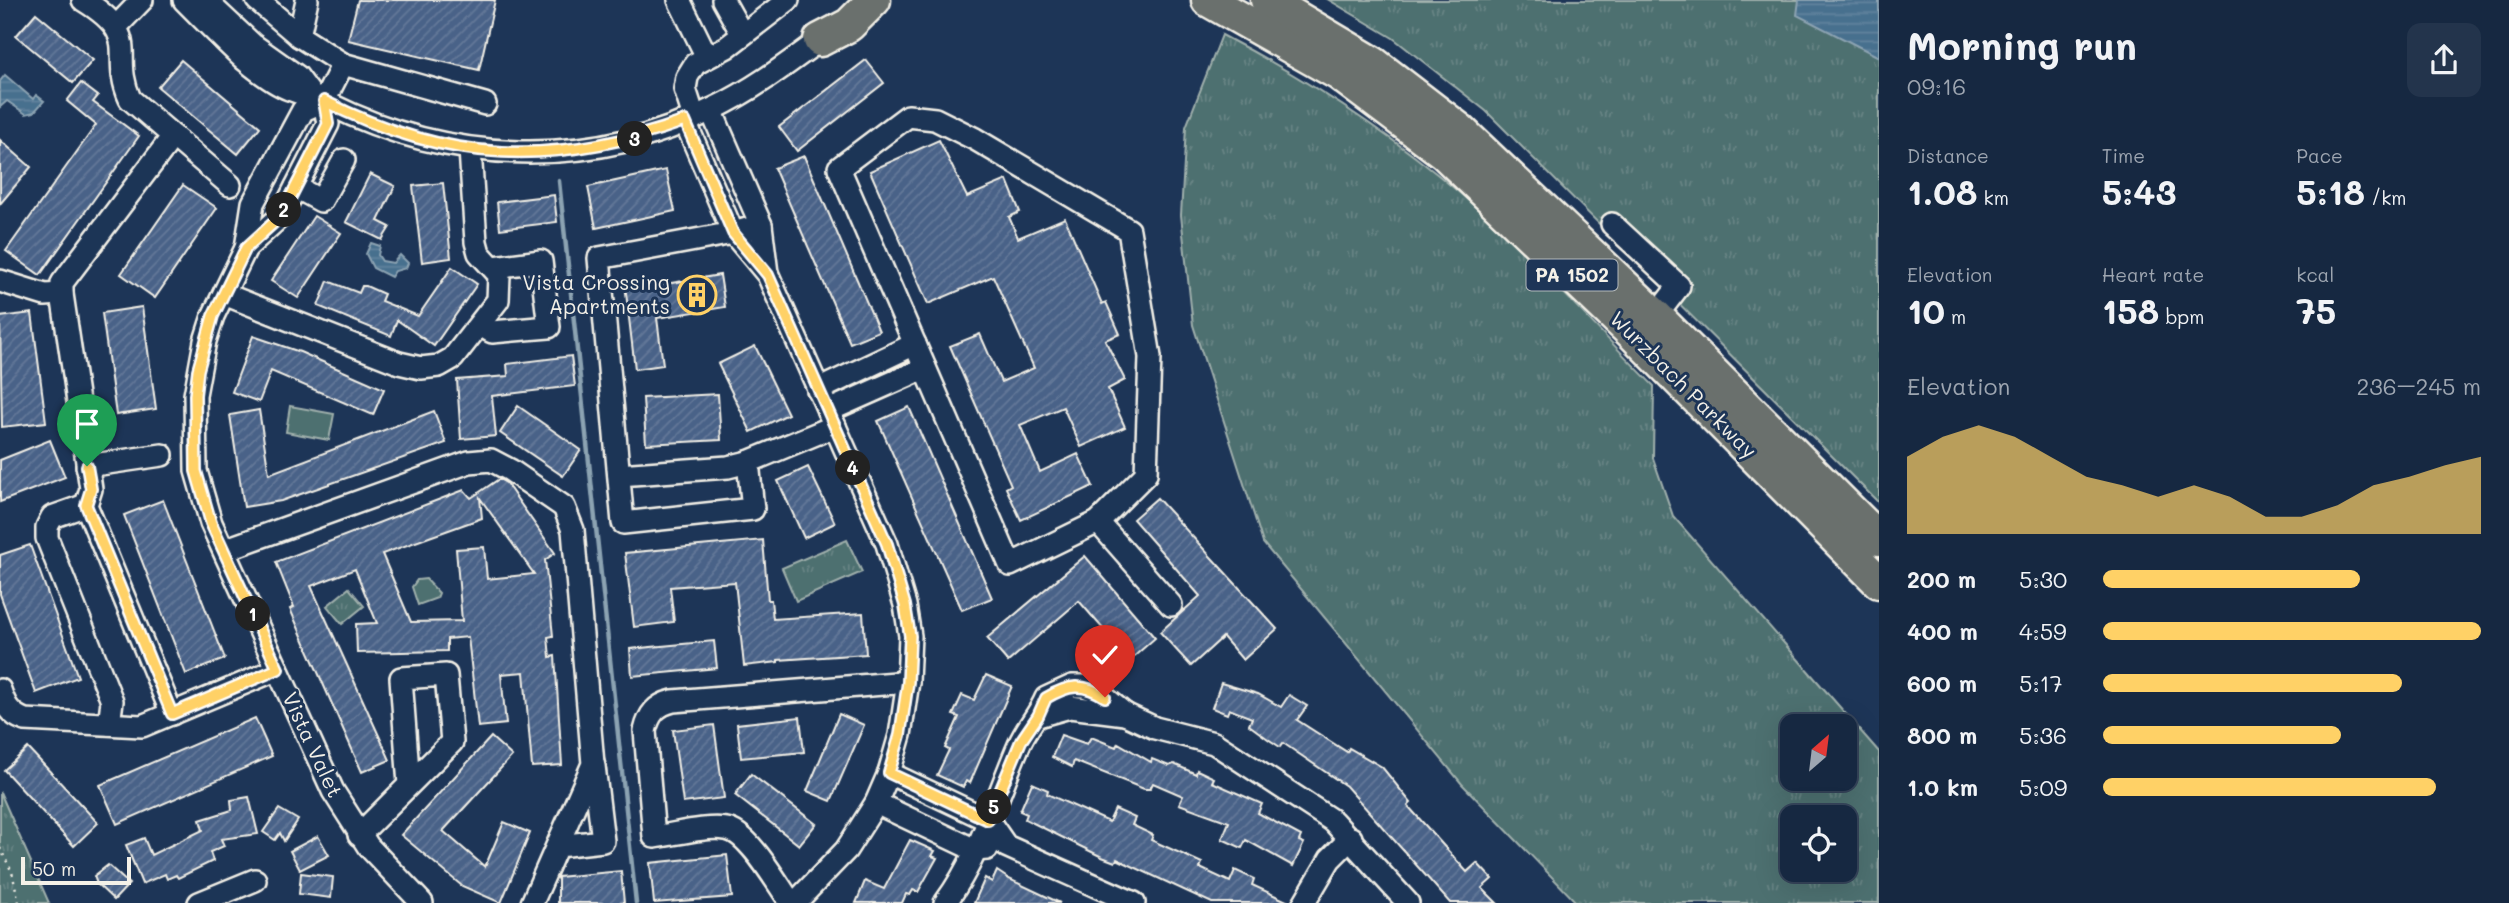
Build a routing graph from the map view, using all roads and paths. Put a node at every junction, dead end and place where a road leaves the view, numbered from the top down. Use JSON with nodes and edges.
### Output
{"nodes":[{"id":1,"x":83,"y":0,"type":"edge"},
{"id":2,"x":184,"y":0,"type":"edge"},
{"id":3,"x":205,"y":0,"type":"edge"},
{"id":4,"x":257,"y":0,"type":"edge"},
{"id":5,"x":307,"y":0,"type":"edge"},
{"id":6,"x":679,"y":0,"type":"edge"},
{"id":7,"x":723,"y":0,"type":"edge"},
{"id":8,"x":788,"y":0,"type":"edge"},
{"id":9,"x":843,"y":0,"type":"edge"},
{"id":10,"x":874,"y":0,"type":"edge"},
{"id":11,"x":1267,"y":0,"type":"edge"},
{"id":12,"x":1219,"y":6,"type":"edge"},
{"id":13,"x":122,"y":11,"type":"edge"},
{"id":14,"x":742,"y":34,"type":"junction"},
{"id":15,"x":299,"y":36,"type":"junction"},
{"id":16,"x":820,"y":40,"type":"junction"},
{"id":17,"x":707,"y":57,"type":"junction"},
{"id":18,"x":343,"y":64,"type":"junction"},
{"id":19,"x":317,"y":98,"type":"junction"},
{"id":20,"x":485,"y":104,"type":"dead end"},
{"id":21,"x":696,"y":116,"type":"junction"},
{"id":22,"x":173,"y":136,"type":"junction"},
{"id":23,"x":470,"y":149,"type":"junction"},
{"id":24,"x":344,"y":160,"type":"dead end"},
{"id":25,"x":230,"y":185,"type":"dead end"},
{"id":26,"x":296,"y":187,"type":"junction"},
{"id":27,"x":761,"y":225,"type":"junction"},
{"id":28,"x":1618,"y":229,"type":"dead end"},
{"id":29,"x":733,"y":233,"type":"junction"},
{"id":30,"x":246,"y":248,"type":"junction"},
{"id":31,"x":494,"y":267,"type":"junction"},
{"id":32,"x":768,"y":275,"type":"junction"},
{"id":33,"x":0,"y":281,"type":"edge"},
{"id":34,"x":224,"y":294,"type":"junction"},
{"id":35,"x":62,"y":295,"type":"junction"},
{"id":36,"x":1656,"y":316,"type":"junction"},
{"id":37,"x":480,"y":325,"type":"junction"},
{"id":38,"x":915,"y":344,"type":"junction"},
{"id":39,"x":925,"y":368,"type":"junction"},
{"id":40,"x":818,"y":390,"type":"junction"},
{"id":41,"x":831,"y":419,"type":"junction"},
{"id":42,"x":162,"y":455,"type":"dead end"},
{"id":43,"x":748,"y":462,"type":"junction"},
{"id":44,"x":87,"y":466,"type":"junction"},
{"id":45,"x":619,"y":475,"type":"junction"},
{"id":46,"x":86,"y":505,"type":"junction"},
{"id":47,"x":1098,"y":522,"type":"junction"},
{"id":48,"x":1879,"y":539,"type":"edge"},
{"id":49,"x":224,"y":550,"type":"junction"},
{"id":50,"x":1879,"y":582,"type":"edge"},
{"id":51,"x":1171,"y":606,"type":"dead end"},
{"id":52,"x":278,"y":669,"type":"junction"},
{"id":53,"x":908,"y":682,"type":"junction"},
{"id":54,"x":0,"y":690,"type":"edge"},
{"id":55,"x":172,"y":714,"type":"junction"},
{"id":56,"x":109,"y":724,"type":"junction"},
{"id":57,"x":593,"y":764,"type":"junction"},
{"id":58,"x":889,"y":773,"type":"junction"},
{"id":59,"x":409,"y":785,"type":"junction"},
{"id":60,"x":936,"y":795,"type":"junction"},
{"id":61,"x":876,"y":803,"type":"junction"},
{"id":62,"x":988,"y":820,"type":"junction"},
{"id":63,"x":921,"y":825,"type":"junction"},
{"id":64,"x":359,"y":835,"type":"junction"},
{"id":65,"x":1351,"y":838,"type":"junction"},
{"id":66,"x":558,"y":846,"type":"junction"},
{"id":67,"x":1006,"y":846,"type":"junction"},
{"id":68,"x":0,"y":848,"type":"edge"},
{"id":69,"x":975,"y":850,"type":"junction"},
{"id":70,"x":255,"y":880,"type":"dead end"},
{"id":71,"x":19,"y":903,"type":"edge"},
{"id":72,"x":199,"y":903,"type":"edge"},
{"id":73,"x":422,"y":903,"type":"edge"},
{"id":74,"x":533,"y":903,"type":"edge"},
{"id":75,"x":793,"y":903,"type":"edge"},
{"id":76,"x":945,"y":903,"type":"edge"},
{"id":77,"x":1134,"y":903,"type":"edge"},
{"id":78,"x":1304,"y":903,"type":"edge"},
{"id":79,"x":1408,"y":903,"type":"edge"}],
"edges":[{"from":1,"to":13,"type":"street"},
{"from":2,"to":19,"type":"street"},
{"from":3,"to":19,"type":"street"},
{"from":4,"to":15,"type":"street"},
{"from":5,"to":15,"type":"street"},
{"from":6,"to":17,"type":"street"},
{"from":7,"to":14,"type":"street"},
{"from":8,"to":14,"type":"street"},
{"from":9,"to":16,"type":"highway"},
{"from":10,"to":16,"type":"highway"},
{"from":11,"to":36,"type":"highway","name":"Wurzbach Parkway","number":"PA 1502"},
{"from":12,"to":50,"type":"highway","name":"Wurzbach Parkway","number":"PA 1502"},
{"from":13,"to":22,"type":"street"},
{"from":14,"to":17,"type":"street"},
{"from":15,"to":18,"type":"street"},
{"from":16,"to":21,"type":"street"},
{"from":17,"to":21,"type":"street"},
{"from":18,"to":19,"type":"street"},
{"from":18,"to":20,"type":"street"},
{"from":19,"to":23,"type":"street"},
{"from":19,"to":26,"type":"street","name":"Vista Valet"},
{"from":19,"to":30,"type":"street","name":"Vista Valet"},
{"from":21,"to":23,"type":"street"},
{"from":21,"to":27,"type":"street"},
{"from":21,"to":29,"type":"street"},
{"from":22,"to":25,"type":"street"},
{"from":22,"to":35,"type":"street"},
{"from":23,"to":31,"type":"street"},
{"from":24,"to":26,"type":"street"},
{"from":26,"to":30,"type":"street","name":"Vista Valet"},
{"from":27,"to":29,"type":"street"},
{"from":27,"to":32,"type":"street"},
{"from":28,"to":36,"type":"street"},
{"from":29,"to":32,"type":"street"},
{"from":29,"to":45,"type":"street"},
{"from":30,"to":34,"type":"street","name":"Vista Valet"},
{"from":31,"to":37,"type":"street"},
{"from":31,"to":37,"type":"street"},
{"from":32,"to":40,"type":"street"},
{"from":33,"to":35,"type":"street"},
{"from":34,"to":37,"type":"street"},
{"from":34,"to":49,"type":"street","name":"Vista Valet"},
{"from":35,"to":44,"type":"street"},
{"from":36,"to":48,"type":"highway","name":"Wurzbach Parkway","number":"PA 1502"},
{"from":38,"to":39,"type":"street"},
{"from":38,"to":40,"type":"street"},
{"from":38,"to":47,"type":"street"},
{"from":39,"to":41,"type":"street"},
{"from":39,"to":47,"type":"street"},
{"from":40,"to":41,"type":"street"},
{"from":41,"to":43,"type":"street"},
{"from":41,"to":53,"type":"street"},
{"from":42,"to":44,"type":"street"},
{"from":43,"to":45,"type":"street"},
{"from":43,"to":45,"type":"street"},
{"from":44,"to":46,"type":"street"},
{"from":46,"to":55,"type":"street"},
{"from":46,"to":56,"type":"street"},
{"from":47,"to":51,"type":"street"},
{"from":49,"to":52,"type":"street","name":"Vista Valet"},
{"from":49,"to":57,"type":"street"},
{"from":52,"to":55,"type":"street"},
{"from":52,"to":64,"type":"street","name":"Vista Valet"},
{"from":53,"to":58,"type":"street"},
{"from":53,"to":75,"type":"street"},
{"from":54,"to":56,"type":"street"},
{"from":55,"to":56,"type":"street"},
{"from":57,"to":66,"type":"street"},
{"from":57,"to":66,"type":"street"},
{"from":58,"to":60,"type":"street"},
{"from":58,"to":61,"type":"street"},
{"from":59,"to":59,"type":"street"},
{"from":59,"to":64,"type":"street"},
{"from":60,"to":62,"type":"street"},
{"from":60,"to":63,"type":"street"},
{"from":61,"to":63,"type":"street"},
{"from":61,"to":75,"type":"street"},
{"from":62,"to":65,"type":"street"},
{"from":62,"to":67,"type":"street"},
{"from":62,"to":69,"type":"street"},
{"from":63,"to":69,"type":"street"},
{"from":64,"to":73,"type":"street","name":"Vista Valet"},
{"from":65,"to":78,"type":"street"},
{"from":65,"to":79,"type":"street"},
{"from":66,"to":74,"type":"street"},
{"from":67,"to":69,"type":"street"},
{"from":67,"to":77,"type":"street"},
{"from":68,"to":71,"type":"path"},
{"from":69,"to":76,"type":"street"},
{"from":70,"to":72,"type":"street"}]}
